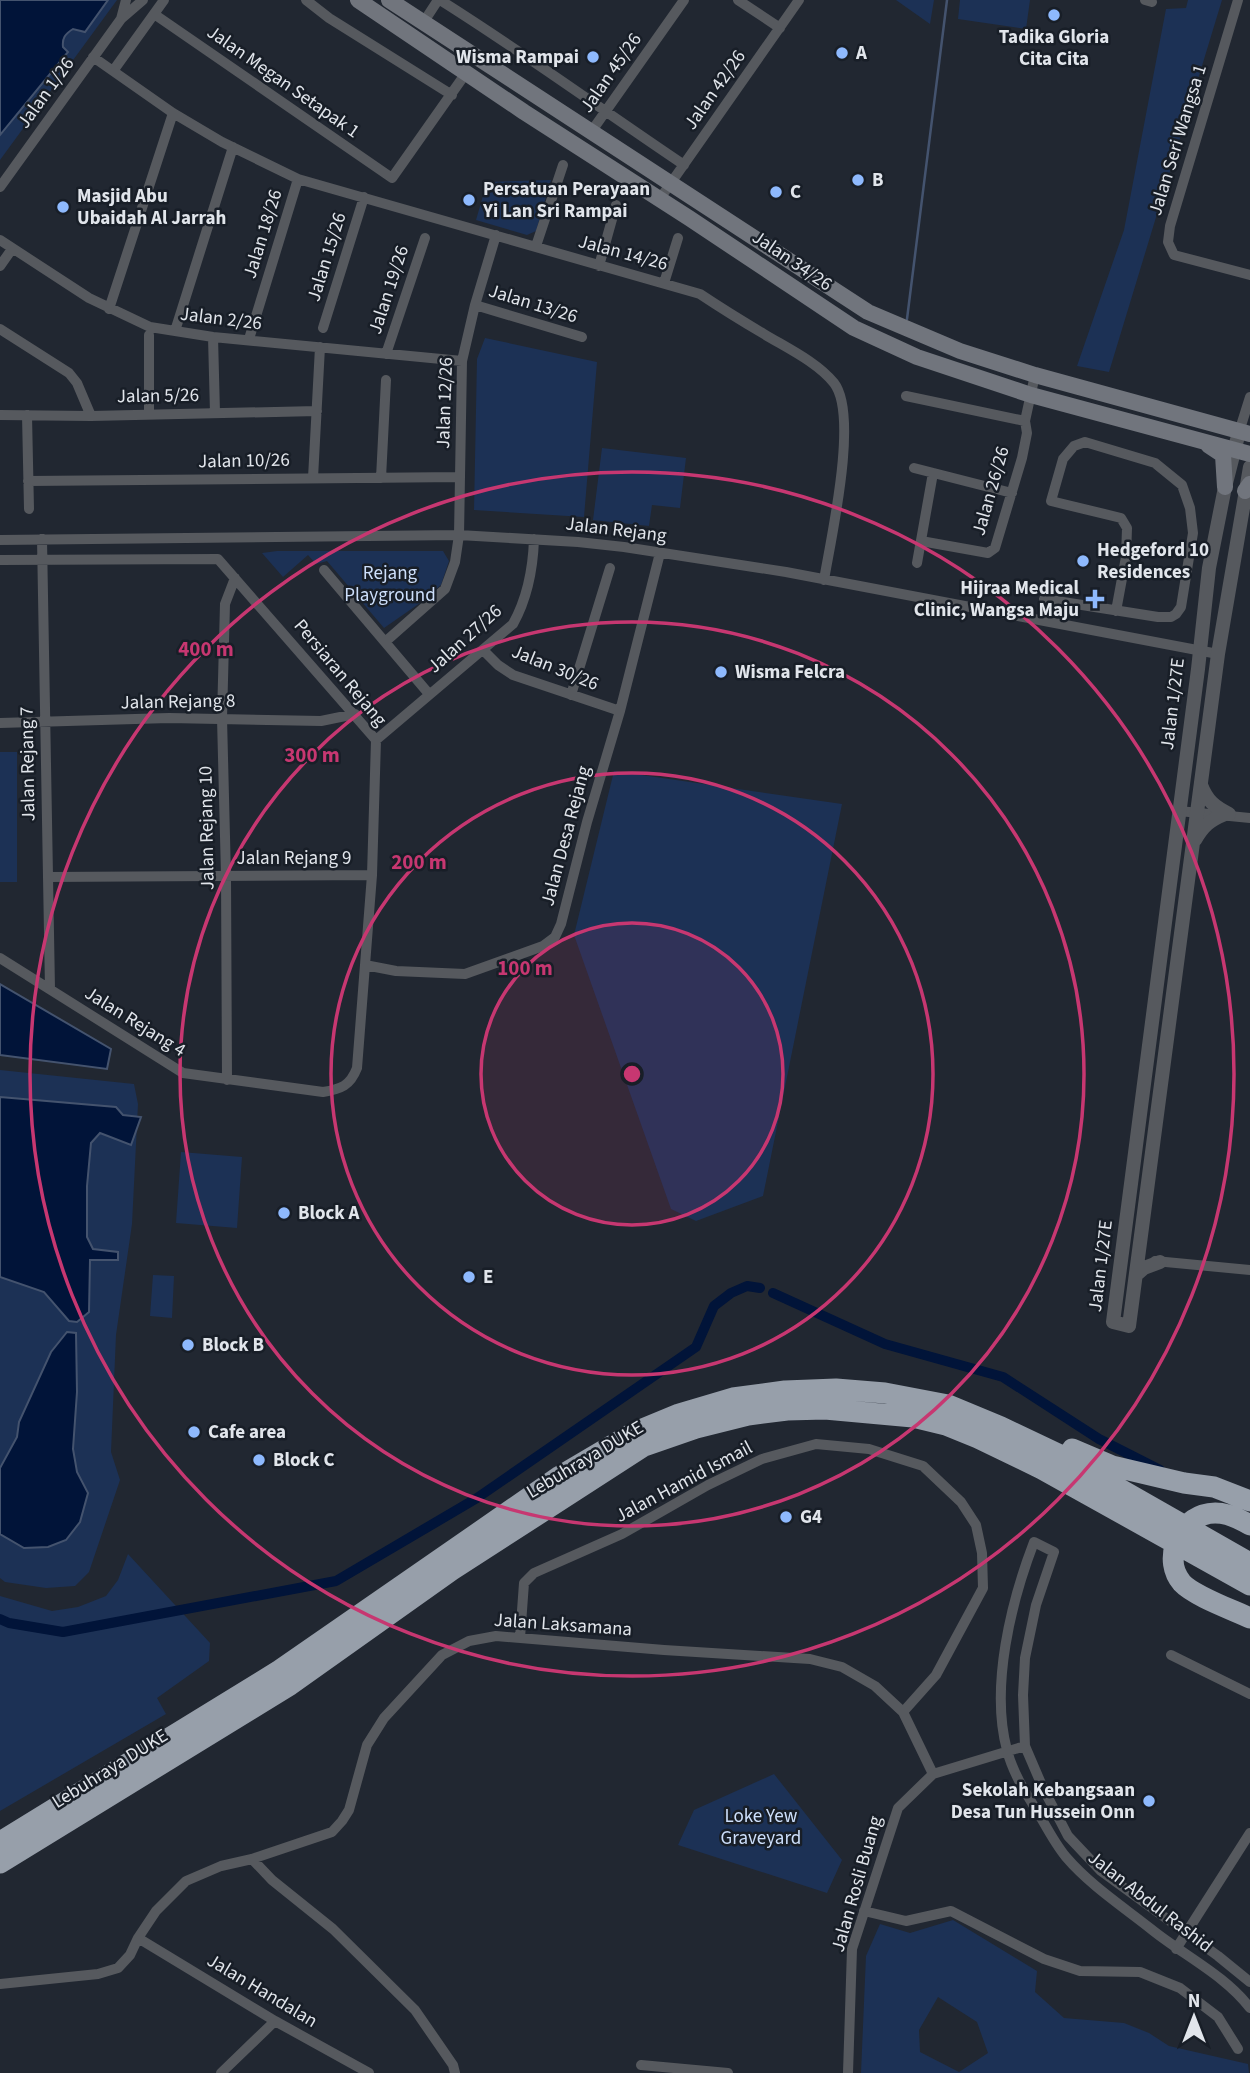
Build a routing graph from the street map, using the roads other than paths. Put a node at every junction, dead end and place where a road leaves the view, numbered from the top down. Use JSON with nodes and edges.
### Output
{"nodes":[{"id":1,"x":126,"y":0,"type":"edge"},
{"id":2,"x":143,"y":0,"type":"edge"},
{"id":3,"x":164,"y":0,"type":"edge"},
{"id":4,"x":306,"y":0,"type":"edge"},
{"id":5,"x":358,"y":0,"type":"edge"},
{"id":6,"x":389,"y":0,"type":"edge"},
{"id":7,"x":439,"y":0,"type":"edge"},
{"id":8,"x":684,"y":0,"type":"edge"},
{"id":9,"x":738,"y":0,"type":"edge"},
{"id":10,"x":799,"y":0,"type":"edge"},
{"id":11,"x":1238,"y":0,"type":"edge"},
{"id":12,"x":154,"y":14,"type":"junction"},
{"id":13,"x":121,"y":19,"type":"junction"},
{"id":14,"x":422,"y":23,"type":"junction"},
{"id":15,"x":780,"y":27,"type":"junction"},
{"id":16,"x":93,"y":58,"type":"junction"},
{"id":17,"x":113,"y":71,"type":"junction"},
{"id":18,"x":466,"y":73,"type":"junction"},
{"id":19,"x":452,"y":95,"type":"junction"},
{"id":20,"x":605,"y":112,"type":"junction"},
{"id":21,"x":173,"y":113,"type":"junction"},
{"id":22,"x":591,"y":132,"type":"junction"},
{"id":23,"x":233,"y":147,"type":"junction"},
{"id":24,"x":563,"y":165,"type":"dead end"},
{"id":25,"x":684,"y":165,"type":"junction"},
{"id":26,"x":298,"y":179,"type":"junction"},
{"id":27,"x":670,"y":184,"type":"junction"},
{"id":28,"x":0,"y":187,"type":"edge"},
{"id":29,"x":364,"y":197,"type":"junction"},
{"id":30,"x":659,"y":200,"type":"junction"},
{"id":31,"x":616,"y":205,"type":"dead end"},
{"id":32,"x":496,"y":235,"type":"junction"},
{"id":33,"x":425,"y":238,"type":"dead end"},
{"id":34,"x":678,"y":238,"type":"dead end"},
{"id":35,"x":0,"y":240,"type":"edge"},
{"id":36,"x":536,"y":246,"type":"junction"},
{"id":37,"x":12,"y":249,"type":"junction"},
{"id":38,"x":0,"y":266,"type":"edge"},
{"id":39,"x":599,"y":266,"type":"junction"},
{"id":40,"x":1250,"y":275,"type":"edge"},
{"id":41,"x":664,"y":283,"type":"junction"},
{"id":42,"x":475,"y":305,"type":"junction"},
{"id":43,"x":109,"y":309,"type":"junction"},
{"id":44,"x":323,"y":328,"type":"dead end"},
{"id":45,"x":0,"y":329,"type":"edge"},
{"id":46,"x":175,"y":331,"type":"junction"},
{"id":47,"x":149,"y":335,"type":"dead end"},
{"id":48,"x":213,"y":337,"type":"junction"},
{"id":49,"x":582,"y":337,"type":"dead end"},
{"id":50,"x":249,"y":340,"type":"junction"},
{"id":51,"x":320,"y":347,"type":"junction"},
{"id":52,"x":386,"y":354,"type":"junction"},
{"id":53,"x":463,"y":361,"type":"junction"},
{"id":54,"x":1035,"y":375,"type":"junction"},
{"id":55,"x":386,"y":380,"type":"dead end"},
{"id":56,"x":1031,"y":395,"type":"junction"},
{"id":57,"x":906,"y":397,"type":"dead end"},
{"id":58,"x":1250,"y":397,"type":"edge"},
{"id":59,"x":317,"y":411,"type":"junction"},
{"id":60,"x":149,"y":413,"type":"junction"},
{"id":61,"x":215,"y":413,"type":"junction"},
{"id":62,"x":0,"y":415,"type":"edge"},
{"id":63,"x":27,"y":415,"type":"junction"},
{"id":64,"x":91,"y":416,"type":"junction"},
{"id":65,"x":1025,"y":421,"type":"junction"},
{"id":66,"x":1245,"y":433,"type":"edge"},
{"id":67,"x":1199,"y":440,"type":"junction"},
{"id":68,"x":1242,"y":452,"type":"edge"},
{"id":69,"x":1250,"y":467,"type":"edge"},
{"id":70,"x":914,"y":468,"type":"dead end"},
{"id":71,"x":933,"y":473,"type":"junction"},
{"id":72,"x":460,"y":477,"type":"junction"},
{"id":73,"x":313,"y":478,"type":"junction"},
{"id":74,"x":381,"y":478,"type":"junction"},
{"id":75,"x":28,"y":481,"type":"junction"},
{"id":76,"x":1225,"y":487,"type":"junction"},
{"id":77,"x":1248,"y":487,"type":"edge"},
{"id":78,"x":1012,"y":492,"type":"junction"},
{"id":79,"x":29,"y":509,"type":"dead end"},
{"id":80,"x":459,"y":535,"type":"junction"},
{"id":81,"x":42,"y":539,"type":"junction"},
{"id":82,"x":534,"y":539,"type":"junction"},
{"id":83,"x":0,"y":540,"type":"edge"},
{"id":84,"x":921,"y":541,"type":"junction"},
{"id":85,"x":660,"y":553,"type":"junction"},
{"id":86,"x":0,"y":560,"type":"edge"},
{"id":87,"x":42,"y":560,"type":"junction"},
{"id":88,"x":917,"y":563,"type":"dead end"},
{"id":89,"x":1188,"y":563,"type":"junction"},
{"id":90,"x":610,"y":568,"type":"dead end"},
{"id":91,"x":1209,"y":568,"type":"junction"},
{"id":92,"x":324,"y":570,"type":"dead end"},
{"id":93,"x":236,"y":578,"type":"junction"},
{"id":94,"x":824,"y":580,"type":"junction"},
{"id":95,"x":1044,"y":599,"type":"dead end"},
{"id":96,"x":1116,"y":611,"type":"junction"},
{"id":97,"x":385,"y":642,"type":"junction"},
{"id":98,"x":483,"y":650,"type":"junction"},
{"id":99,"x":1200,"y":651,"type":"junction"},
{"id":100,"x":1218,"y":654,"type":"junction"},
{"id":101,"x":429,"y":694,"type":"junction"},
{"id":102,"x":571,"y":695,"type":"junction"},
{"id":103,"x":620,"y":711,"type":"junction"},
{"id":104,"x":355,"y":714,"type":"junction"},
{"id":105,"x":222,"y":718,"type":"junction"},
{"id":106,"x":45,"y":722,"type":"junction"},
{"id":107,"x":0,"y":723,"type":"edge"},
{"id":108,"x":376,"y":740,"type":"junction"},
{"id":109,"x":1201,"y":784,"type":"junction"},
{"id":110,"x":1179,"y":811,"type":"junction"},
{"id":111,"x":1197,"y":812,"type":"junction"},
{"id":112,"x":1227,"y":814,"type":"junction"},
{"id":113,"x":1250,"y":818,"type":"edge"},
{"id":114,"x":1193,"y":842,"type":"junction"},
{"id":115,"x":372,"y":875,"type":"junction"},
{"id":116,"x":226,"y":876,"type":"junction"},
{"id":117,"x":48,"y":877,"type":"junction"},
{"id":118,"x":0,"y":958,"type":"edge"},
{"id":119,"x":365,"y":965,"type":"junction"},
{"id":120,"x":50,"y":989,"type":"junction"},
{"id":121,"x":228,"y":1062,"type":"junction"},
{"id":122,"x":210,"y":1077,"type":"junction"},
{"id":123,"x":232,"y":1080,"type":"junction"},
{"id":124,"x":345,"y":1087,"type":"joint"},
{"id":125,"x":1140,"y":1243,"type":"junction"},
{"id":126,"x":1121,"y":1259,"type":"junction"},
{"id":127,"x":1160,"y":1262,"type":"junction"},
{"id":128,"x":1137,"y":1268,"type":"junction"},
{"id":129,"x":1250,"y":1270,"type":"edge"},
{"id":130,"x":948,"y":1405,"type":"junction"},
{"id":131,"x":920,"y":1408,"type":"junction"},
{"id":132,"x":1184,"y":1483,"type":"junction"},
{"id":133,"x":1138,"y":1500,"type":"junction"},
{"id":134,"x":1250,"y":1500,"type":"edge"},
{"id":135,"x":1250,"y":1512,"type":"edge"},
{"id":136,"x":1250,"y":1525,"type":"edge"},
{"id":137,"x":1250,"y":1548,"type":"edge"},
{"id":138,"x":1250,"y":1563,"type":"edge"},
{"id":139,"x":1250,"y":1585,"type":"edge"},
{"id":140,"x":1244,"y":1616,"type":"edge"},
{"id":141,"x":520,"y":1638,"type":"junction"},
{"id":142,"x":1171,"y":1655,"type":"dead end"},
{"id":143,"x":285,"y":1678,"type":"junction"},
{"id":144,"x":1250,"y":1694,"type":"edge"},
{"id":145,"x":903,"y":1712,"type":"junction"},
{"id":146,"x":1025,"y":1746,"type":"junction"},
{"id":147,"x":1007,"y":1750,"type":"junction"},
{"id":148,"x":933,"y":1774,"type":"junction"},
{"id":149,"x":1250,"y":1833,"type":"edge"},
{"id":150,"x":0,"y":1842,"type":"edge"},
{"id":151,"x":252,"y":1859,"type":"junction"},
{"id":152,"x":0,"y":1863,"type":"edge"},
{"id":153,"x":864,"y":1911,"type":"junction"},
{"id":154,"x":1186,"y":1933,"type":"junction"},
{"id":155,"x":138,"y":1938,"type":"junction"},
{"id":156,"x":1176,"y":1949,"type":"junction"},
{"id":157,"x":1250,"y":1982,"type":"edge"},
{"id":158,"x":0,"y":1984,"type":"edge"},
{"id":159,"x":1250,"y":2008,"type":"edge"},
{"id":160,"x":275,"y":2021,"type":"junction"},
{"id":161,"x":1238,"y":2049,"type":"dead end"},
{"id":162,"x":642,"y":2065,"type":"dead end"},
{"id":163,"x":366,"y":2072,"type":"edge"},
{"id":164,"x":221,"y":2073,"type":"edge"},
{"id":165,"x":455,"y":2073,"type":"edge"},
{"id":166,"x":728,"y":2073,"type":"edge"},
{"id":167,"x":848,"y":2073,"type":"edge"}],
"edges":[{"from":1,"to":13,"type":"street","name":"Jalan 1/26"},
{"from":2,"to":13,"type":"street","name":"Jalan 1/26"},
{"from":3,"to":12,"type":"street"},
{"from":4,"to":19,"type":"street"},
{"from":5,"to":18,"type":"main road","name":"Jalan 34/26"},
{"from":6,"to":14,"type":"main road","name":"Jalan 34/26"},
{"from":7,"to":14,"type":"street"},
{"from":7,"to":20,"type":"street"},
{"from":8,"to":20,"type":"street","name":"Jalan 45/26"},
{"from":9,"to":15,"type":"street"},
{"from":10,"to":15,"type":"street","name":"Jalan 42/26"},
{"from":11,"to":40,"type":"street","name":"Jalan Seri Wangsa 1"},
{"from":12,"to":17,"type":"street"},
{"from":12,"to":19,"type":"street","name":"Jalan Megan Setapak 1"},
{"from":13,"to":16,"type":"street","name":"Jalan 1/26"},
{"from":14,"to":22,"type":"main road","name":"Jalan 34/26"},
{"from":15,"to":25,"type":"street","name":"Jalan 42/26"},
{"from":16,"to":17,"type":"street","name":"Jalan 14/26"},
{"from":16,"to":28,"type":"street","name":"Jalan 1/26"},
{"from":17,"to":21,"type":"street","name":"Jalan 14/26"},
{"from":18,"to":19,"type":"street"},
{"from":18,"to":30,"type":"main road","name":"Jalan 34/26"},
{"from":20,"to":22,"type":"street","name":"Jalan 45/26"},
{"from":20,"to":25,"type":"street"},
{"from":21,"to":23,"type":"street","name":"Jalan 14/26"},
{"from":21,"to":43,"type":"street"},
{"from":22,"to":27,"type":"main road","name":"Jalan 34/26"},
{"from":23,"to":26,"type":"street","name":"Jalan 14/26"},
{"from":23,"to":46,"type":"street"},
{"from":24,"to":36,"type":"street"},
{"from":25,"to":27,"type":"street","name":"Jalan 42/26"},
{"from":26,"to":29,"type":"street","name":"Jalan 14/26"},
{"from":26,"to":50,"type":"street","name":"Jalan 18/26"},
{"from":27,"to":30,"type":"street","name":"Jalan 42/26"},
{"from":27,"to":54,"type":"main road","name":"Jalan 34/26"},
{"from":29,"to":32,"type":"street","name":"Jalan 14/26"},
{"from":29,"to":44,"type":"street","name":"Jalan 15/26"},
{"from":30,"to":56,"type":"main road","name":"Jalan 34/26"},
{"from":31,"to":39,"type":"street"},
{"from":32,"to":36,"type":"street","name":"Jalan 14/26"},
{"from":32,"to":42,"type":"street","name":"Jalan 12/26"},
{"from":33,"to":52,"type":"street","name":"Jalan 19/26"},
{"from":34,"to":41,"type":"street"},
{"from":35,"to":37,"type":"street","name":"Jalan 2/26"},
{"from":36,"to":39,"type":"street","name":"Jalan 14/26"},
{"from":37,"to":38,"type":"street"},
{"from":37,"to":43,"type":"street","name":"Jalan 2/26"},
{"from":39,"to":41,"type":"street","name":"Jalan 14/26"},
{"from":41,"to":94,"type":"street","name":"Jalan 14/26"},
{"from":42,"to":49,"type":"street","name":"Jalan 13/26"},
{"from":42,"to":53,"type":"street","name":"Jalan 12/26"},
{"from":43,"to":46,"type":"street","name":"Jalan 2/26"},
{"from":45,"to":64,"type":"street"},
{"from":46,"to":48,"type":"street","name":"Jalan 2/26"},
{"from":47,"to":60,"type":"street"},
{"from":48,"to":50,"type":"street","name":"Jalan 2/26"},
{"from":48,"to":61,"type":"street"},
{"from":50,"to":51,"type":"street","name":"Jalan 2/26"},
{"from":51,"to":52,"type":"street","name":"Jalan 2/26"},
{"from":51,"to":59,"type":"street"},
{"from":52,"to":53,"type":"street","name":"Jalan 2/26"},
{"from":53,"to":72,"type":"street","name":"Jalan 12/26"},
{"from":54,"to":56,"type":"street","name":"Jalan 26/26"},
{"from":54,"to":66,"type":"main road","name":"Jalan 34/26"},
{"from":55,"to":74,"type":"street"},
{"from":56,"to":65,"type":"street","name":"Jalan 26/26"},
{"from":56,"to":67,"type":"main road","name":"Jalan 34/26"},
{"from":57,"to":65,"type":"street"},
{"from":58,"to":66,"type":"street"},
{"from":59,"to":61,"type":"street","name":"Jalan 5/26"},
{"from":59,"to":73,"type":"street"},
{"from":60,"to":61,"type":"street","name":"Jalan 5/26"},
{"from":60,"to":64,"type":"street","name":"Jalan 5/26"},
{"from":62,"to":63,"type":"street","name":"Jalan 5/26"},
{"from":63,"to":64,"type":"street","name":"Jalan 5/26"},
{"from":63,"to":75,"type":"street"},
{"from":65,"to":78,"type":"street","name":"Jalan 26/26"},
{"from":66,"to":68,"type":"street"},
{"from":67,"to":68,"type":"main road","name":"Jalan 34/26"},
{"from":67,"to":76,"type":"main road"},
{"from":68,"to":76,"type":"street"},
{"from":69,"to":77,"type":"street"},
{"from":70,"to":71,"type":"street"},
{"from":71,"to":78,"type":"street"},
{"from":71,"to":84,"type":"street"},
{"from":72,"to":74,"type":"street","name":"Jalan 10/26"},
{"from":72,"to":80,"type":"street","name":"Jalan 12/26"},
{"from":73,"to":74,"type":"street","name":"Jalan 10/26"},
{"from":73,"to":75,"type":"street","name":"Jalan 10/26"},
{"from":75,"to":79,"type":"street"},
{"from":76,"to":91,"type":"street","name":"Jalan 1/27E"},
{"from":77,"to":100,"type":"street","name":"Jalan 1/27E"},
{"from":78,"to":84,"type":"street","name":"Jalan 26/26"},
{"from":80,"to":81,"type":"street","name":"Jalan Rejang"},
{"from":80,"to":82,"type":"street","name":"Jalan Rejang"},
{"from":80,"to":97,"type":"street","name":"Jalan 12/26"},
{"from":81,"to":83,"type":"street","name":"Jalan Rejang"},
{"from":81,"to":87,"type":"street","name":"Jalan Rejang 7"},
{"from":82,"to":85,"type":"street","name":"Jalan Rejang"},
{"from":82,"to":98,"type":"street","name":"Jalan 27/26"},
{"from":84,"to":88,"type":"street"},
{"from":85,"to":94,"type":"street","name":"Jalan Rejang"},
{"from":85,"to":103,"type":"street","name":"Jalan Desa Rejang"},
{"from":86,"to":87,"type":"street","name":"Persiaran Rejang"},
{"from":87,"to":93,"type":"street","name":"Persiaran Rejang"},
{"from":87,"to":106,"type":"street","name":"Jalan Rejang 7"},
{"from":89,"to":91,"type":"street"},
{"from":89,"to":96,"type":"street"},
{"from":89,"to":96,"type":"street"},
{"from":90,"to":102,"type":"street"},
{"from":91,"to":99,"type":"street","name":"Jalan 1/27E"},
{"from":92,"to":97,"type":"street"},
{"from":93,"to":104,"type":"street","name":"Persiaran Rejang"},
{"from":93,"to":105,"type":"street","name":"Jalan Rejang 10"},
{"from":94,"to":99,"type":"street","name":"Jalan Rejang"},
{"from":95,"to":96,"type":"street"},
{"from":97,"to":101,"type":"street"},
{"from":98,"to":101,"type":"street","name":"Jalan 27/26"},
{"from":98,"to":102,"type":"street","name":"Jalan 30/26"},
{"from":99,"to":100,"type":"street","name":"Jalan Rejang"},
{"from":99,"to":110,"type":"street","name":"Jalan 1/27E"},
{"from":100,"to":109,"type":"street","name":"Jalan 1/27E"},
{"from":101,"to":108,"type":"street","name":"Jalan 27/26"},
{"from":102,"to":103,"type":"street","name":"Jalan 30/26"},
{"from":103,"to":119,"type":"street","name":"Jalan Desa Rejang"},
{"from":104,"to":105,"type":"street","name":"Jalan Rejang 8"},
{"from":104,"to":108,"type":"street","name":"Persiaran Rejang"},
{"from":105,"to":106,"type":"street","name":"Jalan Rejang 8"},
{"from":105,"to":116,"type":"street","name":"Jalan Rejang 10"},
{"from":106,"to":107,"type":"street","name":"Jalan Rejang 8"},
{"from":106,"to":117,"type":"street","name":"Jalan Rejang 7"},
{"from":108,"to":115,"type":"street","name":"Persiaran Rejang"},
{"from":109,"to":111,"type":"street","name":"Jalan 1/27E"},
{"from":109,"to":112,"type":"street"},
{"from":110,"to":111,"type":"street"},
{"from":110,"to":126,"type":"street","name":"Jalan 1/27E"},
{"from":111,"to":112,"type":"street"},
{"from":111,"to":114,"type":"street","name":"Jalan 1/27E"},
{"from":112,"to":113,"type":"street"},
{"from":112,"to":114,"type":"street"},
{"from":114,"to":125,"type":"street","name":"Jalan 1/27E"},
{"from":115,"to":116,"type":"street","name":"Jalan Rejang 9"},
{"from":115,"to":119,"type":"street","name":"Persiaran Rejang"},
{"from":116,"to":117,"type":"street","name":"Jalan Rejang 9"},
{"from":116,"to":121,"type":"street","name":"Jalan Rejang 10"},
{"from":117,"to":120,"type":"street","name":"Jalan Rejang 7"},
{"from":118,"to":120,"type":"street","name":"Jalan Rejang 4"},
{"from":119,"to":124,"type":"street","name":"Persiaran Rejang"},
{"from":120,"to":122,"type":"street","name":"Jalan Rejang 4"},
{"from":121,"to":122,"type":"street"},
{"from":121,"to":123,"type":"street"},
{"from":122,"to":123,"type":"street","name":"Jalan Rejang 4"},
{"from":123,"to":124,"type":"street","name":"Jalan Rejang 4"},
{"from":125,"to":127,"type":"street"},
{"from":125,"to":128,"type":"street","name":"Jalan 1/27E"},
{"from":126,"to":128,"type":"street"},
{"from":126,"to":128,"type":"street","name":"Jalan 1/27E"},
{"from":127,"to":128,"type":"street"},
{"from":127,"to":129,"type":"street"},
{"from":130,"to":131,"type":"highway","name":"Lebuhraya DUKE"},
{"from":130,"to":132,"type":"highway"},
{"from":130,"to":133,"type":"highway","name":"Lebuhraya DUKE"},
{"from":131,"to":139,"type":"highway","name":"Lebuhraya DUKE"},
{"from":131,"to":143,"type":"highway","name":"Lebuhraya DUKE"},
{"from":132,"to":134,"type":"highway"},
{"from":132,"to":135,"type":"highway"},
{"from":133,"to":137,"type":"highway"},
{"from":133,"to":138,"type":"highway","name":"Lebuhraya DUKE"},
{"from":136,"to":140,"type":"highway"},
{"from":141,"to":145,"type":"street","name":"Jalan Laksamana"},
{"from":141,"to":145,"type":"street","name":"Jalan Hamid Ismail"},
{"from":141,"to":151,"type":"street","name":"Jalan Laksamana"},
{"from":142,"to":144,"type":"street"},
{"from":143,"to":150,"type":"highway","name":"Lebuhraya DUKE"},
{"from":143,"to":152,"type":"highway","name":"Lebuhraya DUKE"},
{"from":145,"to":148,"type":"street","name":"Jalan Laksamana"},
{"from":146,"to":147,"type":"street","name":"Jalan Rosli Buang"},
{"from":146,"to":147,"type":"street","name":"Jalan Abdul Rashid"},
{"from":146,"to":154,"type":"street","name":"Jalan Abdul Rashid"},
{"from":147,"to":148,"type":"street","name":"Jalan Rosli Buang"},
{"from":147,"to":156,"type":"street","name":"Jalan Abdul Rashid"},
{"from":148,"to":153,"type":"street","name":"Jalan Rosli Buang"},
{"from":149,"to":154,"type":"street"},
{"from":151,"to":155,"type":"street","name":"Jalan Laksamana"},
{"from":151,"to":165,"type":"street"},
{"from":153,"to":161,"type":"street"},
{"from":153,"to":167,"type":"street","name":"Jalan Rosli Buang"},
{"from":154,"to":156,"type":"street"},
{"from":154,"to":157,"type":"street","name":"Jalan Abdul Rashid"},
{"from":155,"to":158,"type":"street","name":"Jalan Laksamana"},
{"from":155,"to":160,"type":"street","name":"Jalan Handalan"},
{"from":156,"to":159,"type":"street","name":"Jalan Abdul Rashid"},
{"from":160,"to":163,"type":"street","name":"Jalan Handalan"},
{"from":160,"to":164,"type":"street"},
{"from":162,"to":166,"type":"street"}]}
